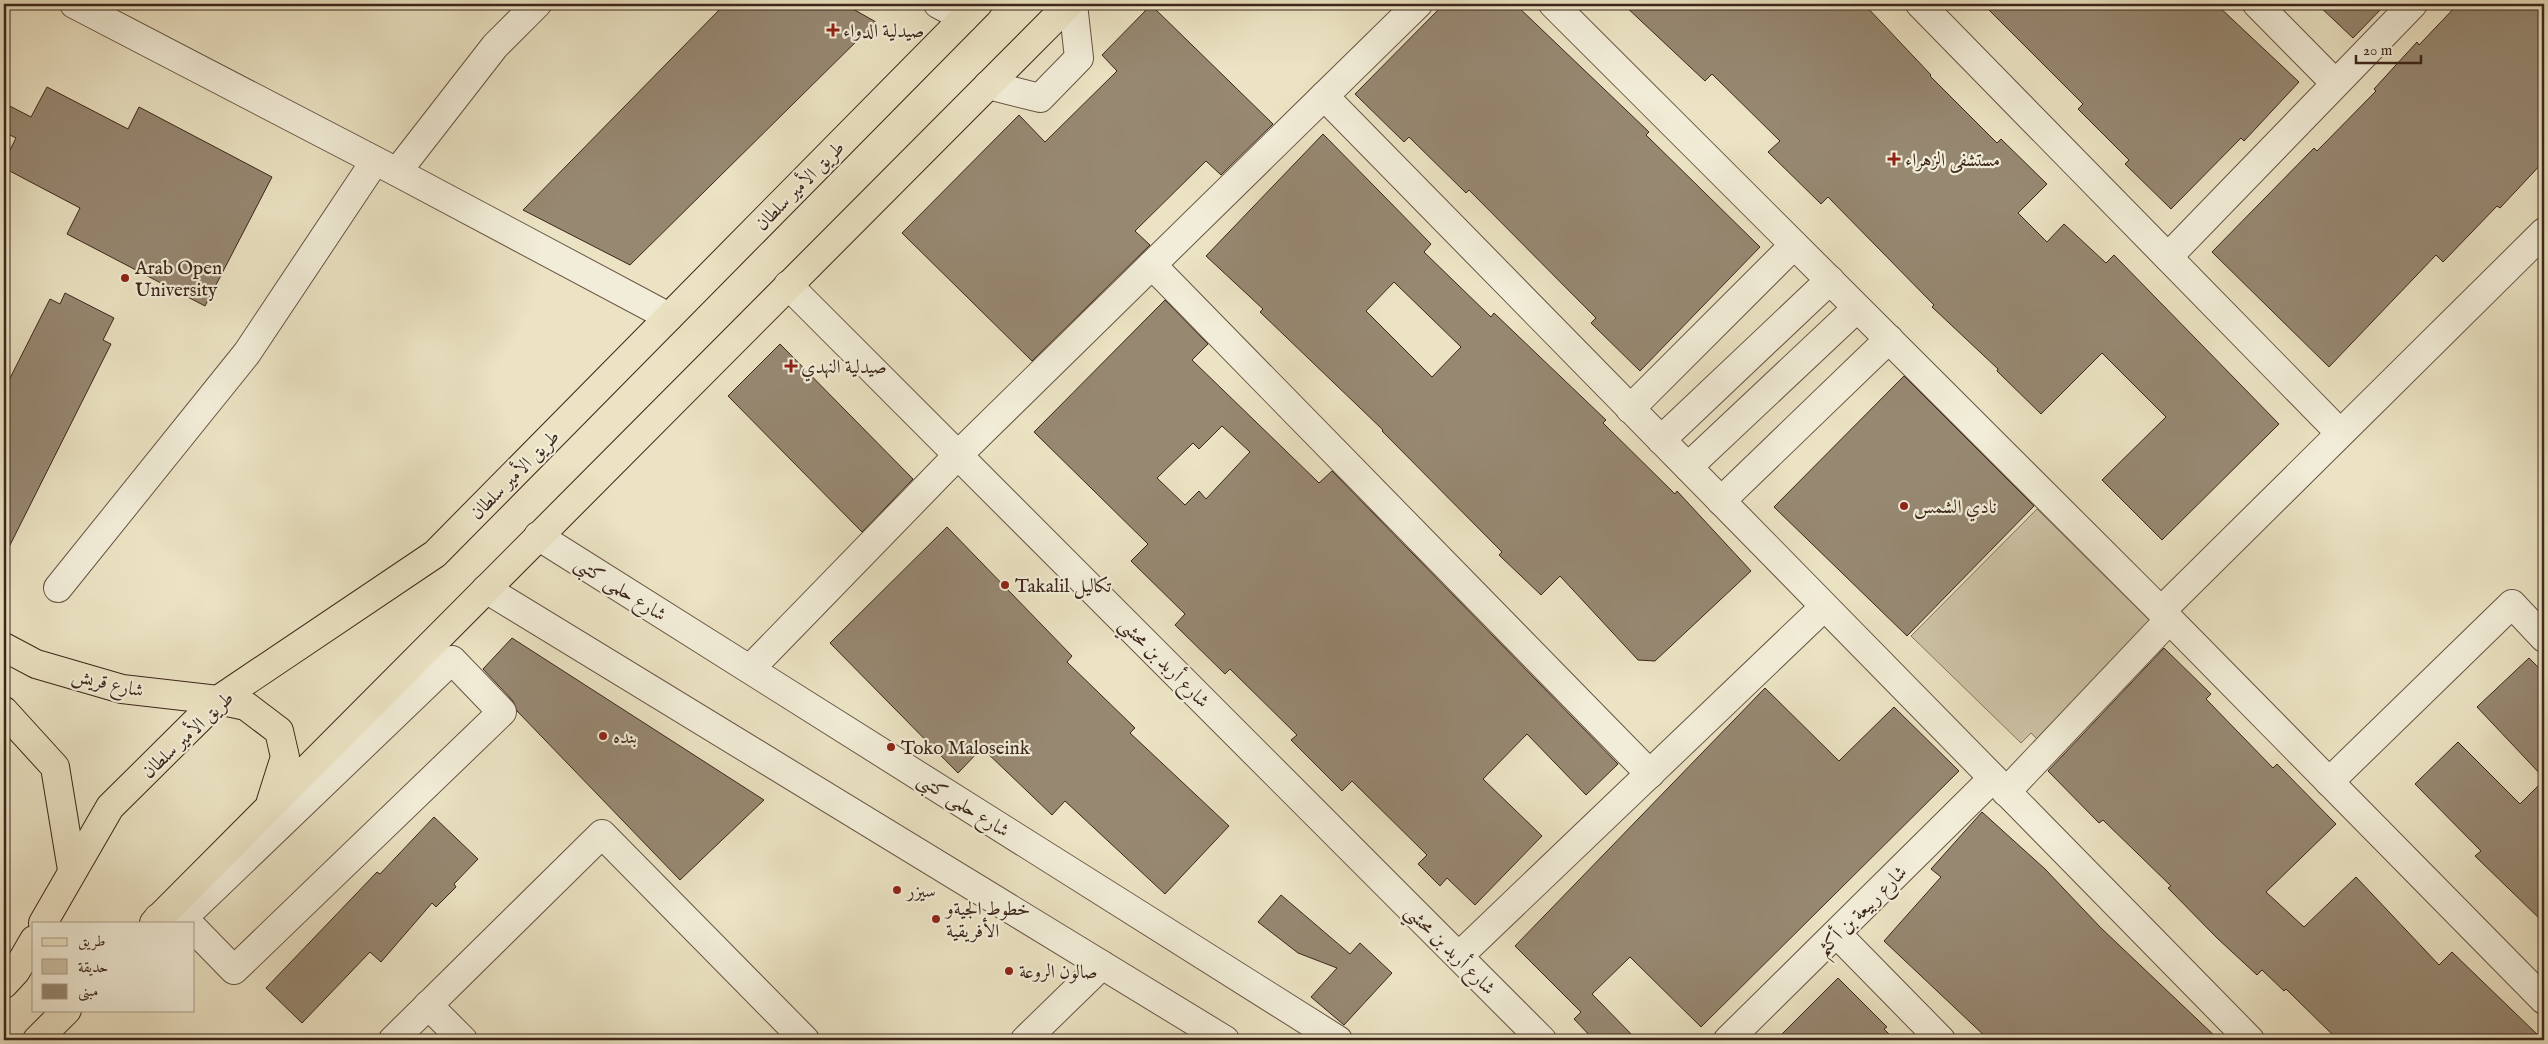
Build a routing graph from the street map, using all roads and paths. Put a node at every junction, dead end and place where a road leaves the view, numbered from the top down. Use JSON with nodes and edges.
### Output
{"nodes":[{"id":1,"x":74,"y":4,"type":"edge"},
{"id":2,"x":537,"y":4,"type":"edge"},
{"id":3,"x":938,"y":4,"type":"edge"},
{"id":4,"x":1069,"y":4,"type":"edge"},
{"id":5,"x":1073,"y":4,"type":"edge"},
{"id":6,"x":1418,"y":4,"type":"edge"},
{"id":7,"x":1553,"y":4,"type":"edge"},
{"id":8,"x":1920,"y":4,"type":"edge"},
{"id":9,"x":2258,"y":4,"type":"edge"},
{"id":10,"x":2413,"y":4,"type":"edge"},
{"id":11,"x":971,"y":11,"type":"edge"},
{"id":12,"x":2336,"y":83,"type":"junction"},
{"id":13,"x":988,"y":85,"type":"junction"},
{"id":14,"x":1324,"y":96,"type":"junction"},
{"id":15,"x":386,"y":167,"type":"junction"},
{"id":16,"x":2544,"y":232,"type":"edge"},
{"id":17,"x":1794,"y":245,"type":"junction"},
{"id":18,"x":2168,"y":257,"type":"junction"},
{"id":19,"x":1152,"y":264,"type":"junction"},
{"id":20,"x":1830,"y":280,"type":"junction"},
{"id":21,"x":788,"y":285,"type":"junction"},
{"id":22,"x":1857,"y":308,"type":"junction"},
{"id":23,"x":669,"y":318,"type":"junction"},
{"id":24,"x":1889,"y":339,"type":"junction"},
{"id":25,"x":1630,"y":409,"type":"junction"},
{"id":26,"x":2340,"y":433,"type":"junction"},
{"id":27,"x":1661,"y":440,"type":"junction"},
{"id":28,"x":958,"y":455,"type":"junction"},
{"id":29,"x":1688,"y":467,"type":"junction"},
{"id":30,"x":1721,"y":501,"type":"junction"},
{"id":31,"x":538,"y":536,"type":"junction"},
{"id":32,"x":58,"y":588,"type":"dead end"},
{"id":33,"x":486,"y":589,"type":"junction"},
{"id":34,"x":1824,"y":607,"type":"junction"},
{"id":35,"x":2165,"y":615,"type":"junction"},
{"id":36,"x":2544,"y":638,"type":"edge"},
{"id":37,"x":435,"y":640,"type":"junction"},
{"id":38,"x":4,"y":647,"type":"edge"},
{"id":39,"x":750,"y":669,"type":"junction"},
{"id":40,"x":441,"y":671,"type":"junction"},
{"id":41,"x":218,"y":700,"type":"junction"},
{"id":42,"x":4,"y":711,"type":"edge"},
{"id":43,"x":1650,"y":774,"type":"junction"},
{"id":44,"x":2329,"y":782,"type":"junction"},
{"id":45,"x":1999,"y":785,"type":"junction"},
{"id":46,"x":268,"y":807,"type":"junction"},
{"id":47,"x":72,"y":870,"type":"junction"},
{"id":48,"x":44,"y":922,"type":"edge"},
{"id":49,"x":175,"y":922,"type":"edge"},
{"id":50,"x":1837,"y":934,"type":"junction"},
{"id":51,"x":195,"y":938,"type":"edge"},
{"id":52,"x":32,"y":943,"type":"edge"},
{"id":53,"x":1458,"y":956,"type":"junction"},
{"id":54,"x":1102,"y":965,"type":"junction"},
{"id":55,"x":4,"y":984,"type":"edge"},
{"id":56,"x":2544,"y":1000,"type":"edge"},
{"id":57,"x":428,"y":1005,"type":"junction"},
{"id":58,"x":65,"y":1012,"type":"edge"},
{"id":59,"x":37,"y":1040,"type":"edge"},
{"id":60,"x":393,"y":1040,"type":"edge"},
{"id":61,"x":463,"y":1040,"type":"edge"},
{"id":62,"x":805,"y":1040,"type":"edge"},
{"id":63,"x":1025,"y":1040,"type":"edge"},
{"id":64,"x":1225,"y":1040,"type":"edge"},
{"id":65,"x":1338,"y":1040,"type":"edge"},
{"id":66,"x":1542,"y":1040,"type":"edge"},
{"id":67,"x":1728,"y":1040,"type":"edge"},
{"id":68,"x":1941,"y":1040,"type":"edge"},
{"id":69,"x":2250,"y":1040,"type":"edge"}],
"edges":[{"from":1,"to":15,"type":"street"},
{"from":2,"to":15,"type":"street"},
{"from":3,"to":11,"type":"street"},
{"from":4,"to":13,"type":"main road"},
{"from":5,"to":13,"type":"street"},
{"from":6,"to":14,"type":"street"},
{"from":7,"to":17,"type":"street"},
{"from":8,"to":18,"type":"street"},
{"from":9,"to":12,"type":"street"},
{"from":10,"to":12,"type":"street"},
{"from":11,"to":23,"type":"main road","name":"طريق الأمير سلطان"},
{"from":12,"to":18,"type":"street"},
{"from":13,"to":21,"type":"main road"},
{"from":14,"to":19,"type":"street"},
{"from":14,"to":25,"type":"street"},
{"from":15,"to":23,"type":"street"},
{"from":15,"to":32,"type":"street"},
{"from":16,"to":26,"type":"street","name":"شارع ربيعة بن أكثم"},
{"from":17,"to":20,"type":"street"},
{"from":17,"to":25,"type":"street"},
{"from":18,"to":26,"type":"street"},
{"from":19,"to":28,"type":"street"},
{"from":19,"to":43,"type":"street"},
{"from":20,"to":22,"type":"street"},
{"from":20,"to":27,"type":"street"},
{"from":21,"to":28,"type":"street","name":"شارع أربد بن محشي"},
{"from":21,"to":31,"type":"main road"},
{"from":22,"to":24,"type":"street"},
{"from":22,"to":29,"type":"street"},
{"from":23,"to":41,"type":"main road","name":"طريق الأمير سلطان"},
{"from":24,"to":30,"type":"street"},
{"from":24,"to":35,"type":"street"},
{"from":25,"to":27,"type":"street"},
{"from":26,"to":35,"type":"street","name":"شارع ربيعة بن أكثم"},
{"from":27,"to":29,"type":"street"},
{"from":28,"to":39,"type":"street"},
{"from":28,"to":53,"type":"street","name":"شارع أربد بن محشي"},
{"from":29,"to":30,"type":"street"},
{"from":30,"to":34,"type":"street"},
{"from":31,"to":33,"type":"main road"},
{"from":31,"to":39,"type":"street","name":"شارع حلمى كتبى"},
{"from":33,"to":37,"type":"main road"},
{"from":33,"to":54,"type":"street"},
{"from":34,"to":43,"type":"street"},
{"from":34,"to":45,"type":"street"},
{"from":35,"to":44,"type":"street"},
{"from":35,"to":45,"type":"street","name":"شارع ربيعة بن أكثم"},
{"from":36,"to":44,"type":"street"},
{"from":37,"to":40,"type":"street"},
{"from":37,"to":46,"type":"main road"},
{"from":38,"to":41,"type":"main road","name":"شارع قريش"},
{"from":39,"to":65,"type":"street","name":"شارع حلمى كتبى"},
{"from":40,"to":49,"type":"street"},
{"from":40,"to":51,"type":"street"},
{"from":41,"to":46,"type":"main road","name":"شارع قريش"},
{"from":41,"to":47,"type":"main road","name":"طريق الأمير سلطان"},
{"from":42,"to":47,"type":"main road"},
{"from":43,"to":53,"type":"street"},
{"from":44,"to":56,"type":"street"},
{"from":45,"to":50,"type":"street","name":"شارع ربيعة بن أكثم"},
{"from":45,"to":69,"type":"street"},
{"from":46,"to":49,"type":"main road"},
{"from":47,"to":48,"type":"main road","name":"طريق الأمير سلطان"},
{"from":50,"to":67,"type":"street","name":"شارع ربيعة بن أكثم"},
{"from":50,"to":68,"type":"street"},
{"from":52,"to":55,"type":"main road"},
{"from":53,"to":66,"type":"street","name":"شارع أربد بن محشي"},
{"from":54,"to":63,"type":"street"},
{"from":54,"to":64,"type":"street"},
{"from":57,"to":60,"type":"street"},
{"from":57,"to":61,"type":"street"},
{"from":57,"to":62,"type":"street"},
{"from":58,"to":59,"type":"main road"}]}
